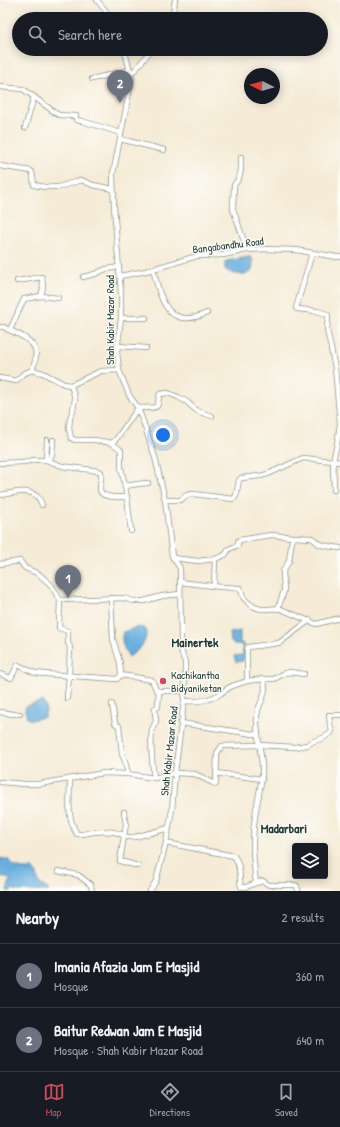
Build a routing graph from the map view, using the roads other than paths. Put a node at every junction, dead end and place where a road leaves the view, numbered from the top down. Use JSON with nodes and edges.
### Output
{"nodes":[{"id":1,"x":97,"y":0,"type":"edge"},
{"id":2,"x":175,"y":0,"type":"edge"},
{"id":3,"x":106,"y":12,"type":"edge"},
{"id":4,"x":173,"y":12,"type":"edge"},
{"id":5,"x":126,"y":56,"type":"edge"},
{"id":6,"x":146,"y":56,"type":"edge"},
{"id":7,"x":131,"y":71,"type":"junction"},
{"id":8,"x":92,"y":79,"type":"dead end"},
{"id":9,"x":0,"y":87,"type":"edge"},
{"id":10,"x":34,"y":97,"type":"junction"},
{"id":11,"x":25,"y":128,"type":"dead end"},
{"id":12,"x":121,"y":133,"type":"junction"},
{"id":13,"x":120,"y":139,"type":"junction"},
{"id":14,"x":164,"y":150,"type":"dead end"},
{"id":15,"x":241,"y":157,"type":"dead end"},
{"id":16,"x":0,"y":166,"type":"edge"},
{"id":17,"x":113,"y":190,"type":"junction"},
{"id":18,"x":247,"y":250,"type":"junction"},
{"id":19,"x":312,"y":253,"type":"junction"},
{"id":20,"x":340,"y":257,"type":"edge"},
{"id":21,"x":119,"y":266,"type":"junction"},
{"id":22,"x":153,"y":269,"type":"junction"},
{"id":23,"x":120,"y":276,"type":"junction"},
{"id":24,"x":83,"y":277,"type":"dead end"},
{"id":25,"x":17,"y":281,"type":"dead end"},
{"id":26,"x":41,"y":296,"type":"junction"},
{"id":27,"x":58,"y":298,"type":"dead end"},
{"id":28,"x":207,"y":313,"type":"dead end"},
{"id":29,"x":121,"y":318,"type":"junction"},
{"id":30,"x":146,"y":318,"type":"dead end"},
{"id":31,"x":0,"y":327,"type":"edge"},
{"id":32,"x":10,"y":330,"type":"junction"},
{"id":33,"x":118,"y":346,"type":"junction"},
{"id":34,"x":146,"y":348,"type":"dead end"},
{"id":35,"x":32,"y":370,"type":"junction"},
{"id":36,"x":119,"y":370,"type":"junction"},
{"id":37,"x":0,"y":378,"type":"edge"},
{"id":38,"x":71,"y":385,"type":"junction"},
{"id":39,"x":138,"y":408,"type":"junction"},
{"id":40,"x":212,"y":416,"type":"dead end"},
{"id":41,"x":47,"y":440,"type":"dead end"},
{"id":42,"x":53,"y":440,"type":"dead end"},
{"id":43,"x":112,"y":443,"type":"junction"},
{"id":44,"x":47,"y":460,"type":"junction"},
{"id":45,"x":333,"y":461,"type":"junction"},
{"id":46,"x":340,"y":462,"type":"edge"},
{"id":47,"x":0,"y":463,"type":"edge"},
{"id":48,"x":148,"y":483,"type":"dead end"},
{"id":49,"x":124,"y":486,"type":"junction"},
{"id":50,"x":334,"y":490,"type":"dead end"},
{"id":51,"x":0,"y":495,"type":"edge"},
{"id":52,"x":127,"y":497,"type":"junction"},
{"id":53,"x":165,"y":500,"type":"junction"},
{"id":54,"x":42,"y":505,"type":"dead end"},
{"id":55,"x":131,"y":531,"type":"dead end"},
{"id":56,"x":294,"y":537,"type":"junction"},
{"id":57,"x":340,"y":548,"type":"edge"},
{"id":58,"x":173,"y":558,"type":"junction"},
{"id":59,"x":215,"y":559,"type":"junction"},
{"id":60,"x":0,"y":564,"type":"edge"},
{"id":61,"x":180,"y":582,"type":"junction"},
{"id":62,"x":214,"y":586,"type":"junction"},
{"id":63,"x":180,"y":594,"type":"junction"},
{"id":64,"x":111,"y":598,"type":"junction"},
{"id":65,"x":60,"y":600,"type":"junction"},
{"id":66,"x":278,"y":608,"type":"junction"},
{"id":67,"x":340,"y":618,"type":"edge"},
{"id":68,"x":310,"y":620,"type":"junction"},
{"id":69,"x":0,"y":674,"type":"edge"},
{"id":70,"x":304,"y":674,"type":"dead end"},
{"id":71,"x":121,"y":675,"type":"junction"},
{"id":72,"x":69,"y":676,"type":"junction"},
{"id":73,"x":264,"y":679,"type":"junction"},
{"id":74,"x":248,"y":681,"type":"junction"},
{"id":75,"x":159,"y":691,"type":"junction"},
{"id":76,"x":184,"y":691,"type":"junction"},
{"id":77,"x":67,"y":698,"type":"dead end"},
{"id":78,"x":184,"y":701,"type":"junction"},
{"id":79,"x":112,"y":704,"type":"dead end"},
{"id":80,"x":0,"y":712,"type":"edge"},
{"id":81,"x":20,"y":714,"type":"dead end"},
{"id":82,"x":340,"y":715,"type":"edge"},
{"id":83,"x":181,"y":723,"type":"junction"},
{"id":84,"x":258,"y":734,"type":"junction"},
{"id":85,"x":259,"y":745,"type":"junction"},
{"id":86,"x":175,"y":773,"type":"junction"},
{"id":87,"x":216,"y":773,"type":"junction"},
{"id":88,"x":128,"y":774,"type":"junction"},
{"id":89,"x":154,"y":778,"type":"junction"},
{"id":90,"x":70,"y":779,"type":"junction"},
{"id":91,"x":262,"y":779,"type":"junction"},
{"id":92,"x":0,"y":782,"type":"edge"},
{"id":93,"x":124,"y":812,"type":"dead end"},
{"id":94,"x":169,"y":828,"type":"junction"},
{"id":95,"x":124,"y":837,"type":"junction"},
{"id":96,"x":166,"y":843,"type":"junction"},
{"id":97,"x":138,"y":866,"type":"dead end"},
{"id":98,"x":58,"y":871,"type":"dead end"},
{"id":99,"x":256,"y":883,"type":"junction"},
{"id":100,"x":92,"y":891,"type":"edge"},
{"id":101,"x":150,"y":891,"type":"edge"},
{"id":102,"x":298,"y":891,"type":"edge"}],
"edges":[{"from":1,"to":3,"type":"street"},
{"from":2,"to":4,"type":"street"},
{"from":5,"to":7,"type":"street","name":"Shah Kabir Mazar Road"},
{"from":6,"to":7,"type":"street"},
{"from":7,"to":8,"type":"street"},
{"from":7,"to":12,"type":"street","name":"Shah Kabir Mazar Road"},
{"from":9,"to":10,"type":"street"},
{"from":10,"to":11,"type":"street"},
{"from":10,"to":12,"type":"street"},
{"from":12,"to":13,"type":"street","name":"Shah Kabir Mazar Road"},
{"from":13,"to":14,"type":"street"},
{"from":13,"to":17,"type":"street","name":"Shah Kabir Mazar Road"},
{"from":15,"to":18,"type":"street"},
{"from":16,"to":17,"type":"street"},
{"from":17,"to":21,"type":"street","name":"Shah Kabir Mazar Road"},
{"from":18,"to":19,"type":"street","name":"Bangabandhu Road"},
{"from":18,"to":22,"type":"street","name":"Bangabandhu Road"},
{"from":19,"to":20,"type":"street","name":"Bangabandhu Road"},
{"from":19,"to":45,"type":"street"},
{"from":21,"to":23,"type":"street","name":"Shah Kabir Mazar Road"},
{"from":21,"to":24,"type":"street"},
{"from":22,"to":23,"type":"street","name":"Bangabandhu Road"},
{"from":22,"to":28,"type":"street"},
{"from":23,"to":29,"type":"street","name":"Shah Kabir Mazar Road"},
{"from":25,"to":26,"type":"street"},
{"from":26,"to":27,"type":"street"},
{"from":26,"to":32,"type":"street"},
{"from":29,"to":30,"type":"street"},
{"from":29,"to":33,"type":"street","name":"Shah Kabir Mazar Road"},
{"from":31,"to":32,"type":"street"},
{"from":32,"to":35,"type":"street"},
{"from":33,"to":34,"type":"street"},
{"from":33,"to":36,"type":"street","name":"Shah Kabir Mazar Road"},
{"from":35,"to":37,"type":"street"},
{"from":35,"to":38,"type":"street"},
{"from":36,"to":38,"type":"street"},
{"from":36,"to":39,"type":"street","name":"Shah Kabir Mazar Road"},
{"from":38,"to":43,"type":"street"},
{"from":39,"to":40,"type":"street"},
{"from":39,"to":43,"type":"street"},
{"from":39,"to":53,"type":"street","name":"Shah Kabir Mazar Road"},
{"from":41,"to":44,"type":"street"},
{"from":42,"to":44,"type":"street"},
{"from":43,"to":49,"type":"street"},
{"from":44,"to":47,"type":"street"},
{"from":44,"to":52,"type":"street"},
{"from":45,"to":46,"type":"street"},
{"from":45,"to":50,"type":"street"},
{"from":45,"to":53,"type":"street"},
{"from":48,"to":49,"type":"street"},
{"from":49,"to":52,"type":"street"},
{"from":51,"to":54,"type":"street"},
{"from":52,"to":55,"type":"street"},
{"from":53,"to":58,"type":"street","name":"Shah Kabir Mazar Road"},
{"from":56,"to":57,"type":"street"},
{"from":56,"to":59,"type":"street"},
{"from":56,"to":66,"type":"street"},
{"from":58,"to":59,"type":"street"},
{"from":58,"to":61,"type":"street","name":"Shah Kabir Mazar Road"},
{"from":59,"to":62,"type":"street"},
{"from":60,"to":65,"type":"street"},
{"from":61,"to":62,"type":"street"},
{"from":61,"to":63,"type":"street","name":"Shah Kabir Mazar Road"},
{"from":62,"to":66,"type":"street"},
{"from":63,"to":64,"type":"street"},
{"from":63,"to":76,"type":"street","name":"Shah Kabir Mazar Road"},
{"from":64,"to":65,"type":"street"},
{"from":64,"to":71,"type":"street"},
{"from":65,"to":72,"type":"street"},
{"from":66,"to":68,"type":"street"},
{"from":67,"to":68,"type":"street"},
{"from":68,"to":74,"type":"street"},
{"from":69,"to":72,"type":"street"},
{"from":70,"to":73,"type":"street"},
{"from":71,"to":72,"type":"street"},
{"from":71,"to":75,"type":"street"},
{"from":72,"to":77,"type":"street"},
{"from":73,"to":74,"type":"street"},
{"from":73,"to":84,"type":"street"},
{"from":74,"to":78,"type":"street"},
{"from":75,"to":76,"type":"street"},
{"from":75,"to":89,"type":"street"},
{"from":76,"to":78,"type":"street","name":"Shah Kabir Mazar Road"},
{"from":78,"to":83,"type":"street","name":"Shah Kabir Mazar Road"},
{"from":79,"to":88,"type":"street"},
{"from":80,"to":81,"type":"street"},
{"from":82,"to":85,"type":"street"},
{"from":83,"to":84,"type":"street"},
{"from":83,"to":86,"type":"street","name":"Shah Kabir Mazar Road"},
{"from":84,"to":85,"type":"street"},
{"from":85,"to":87,"type":"street"},
{"from":85,"to":91,"type":"street"},
{"from":86,"to":87,"type":"street"},
{"from":86,"to":89,"type":"street"},
{"from":86,"to":94,"type":"street","name":"Shah Kabir Mazar Road"},
{"from":87,"to":91,"type":"street"},
{"from":88,"to":89,"type":"street"},
{"from":88,"to":90,"type":"street"},
{"from":90,"to":92,"type":"street"},
{"from":90,"to":95,"type":"street"},
{"from":91,"to":99,"type":"street"},
{"from":93,"to":95,"type":"street"},
{"from":94,"to":95,"type":"street"},
{"from":94,"to":96,"type":"street","name":"Shah Kabir Mazar Road"},
{"from":95,"to":97,"type":"street"},
{"from":96,"to":99,"type":"street"},
{"from":96,"to":101,"type":"street","name":"Shah Kabir Mazar Road"},
{"from":98,"to":100,"type":"street"},
{"from":99,"to":102,"type":"street"}]}
